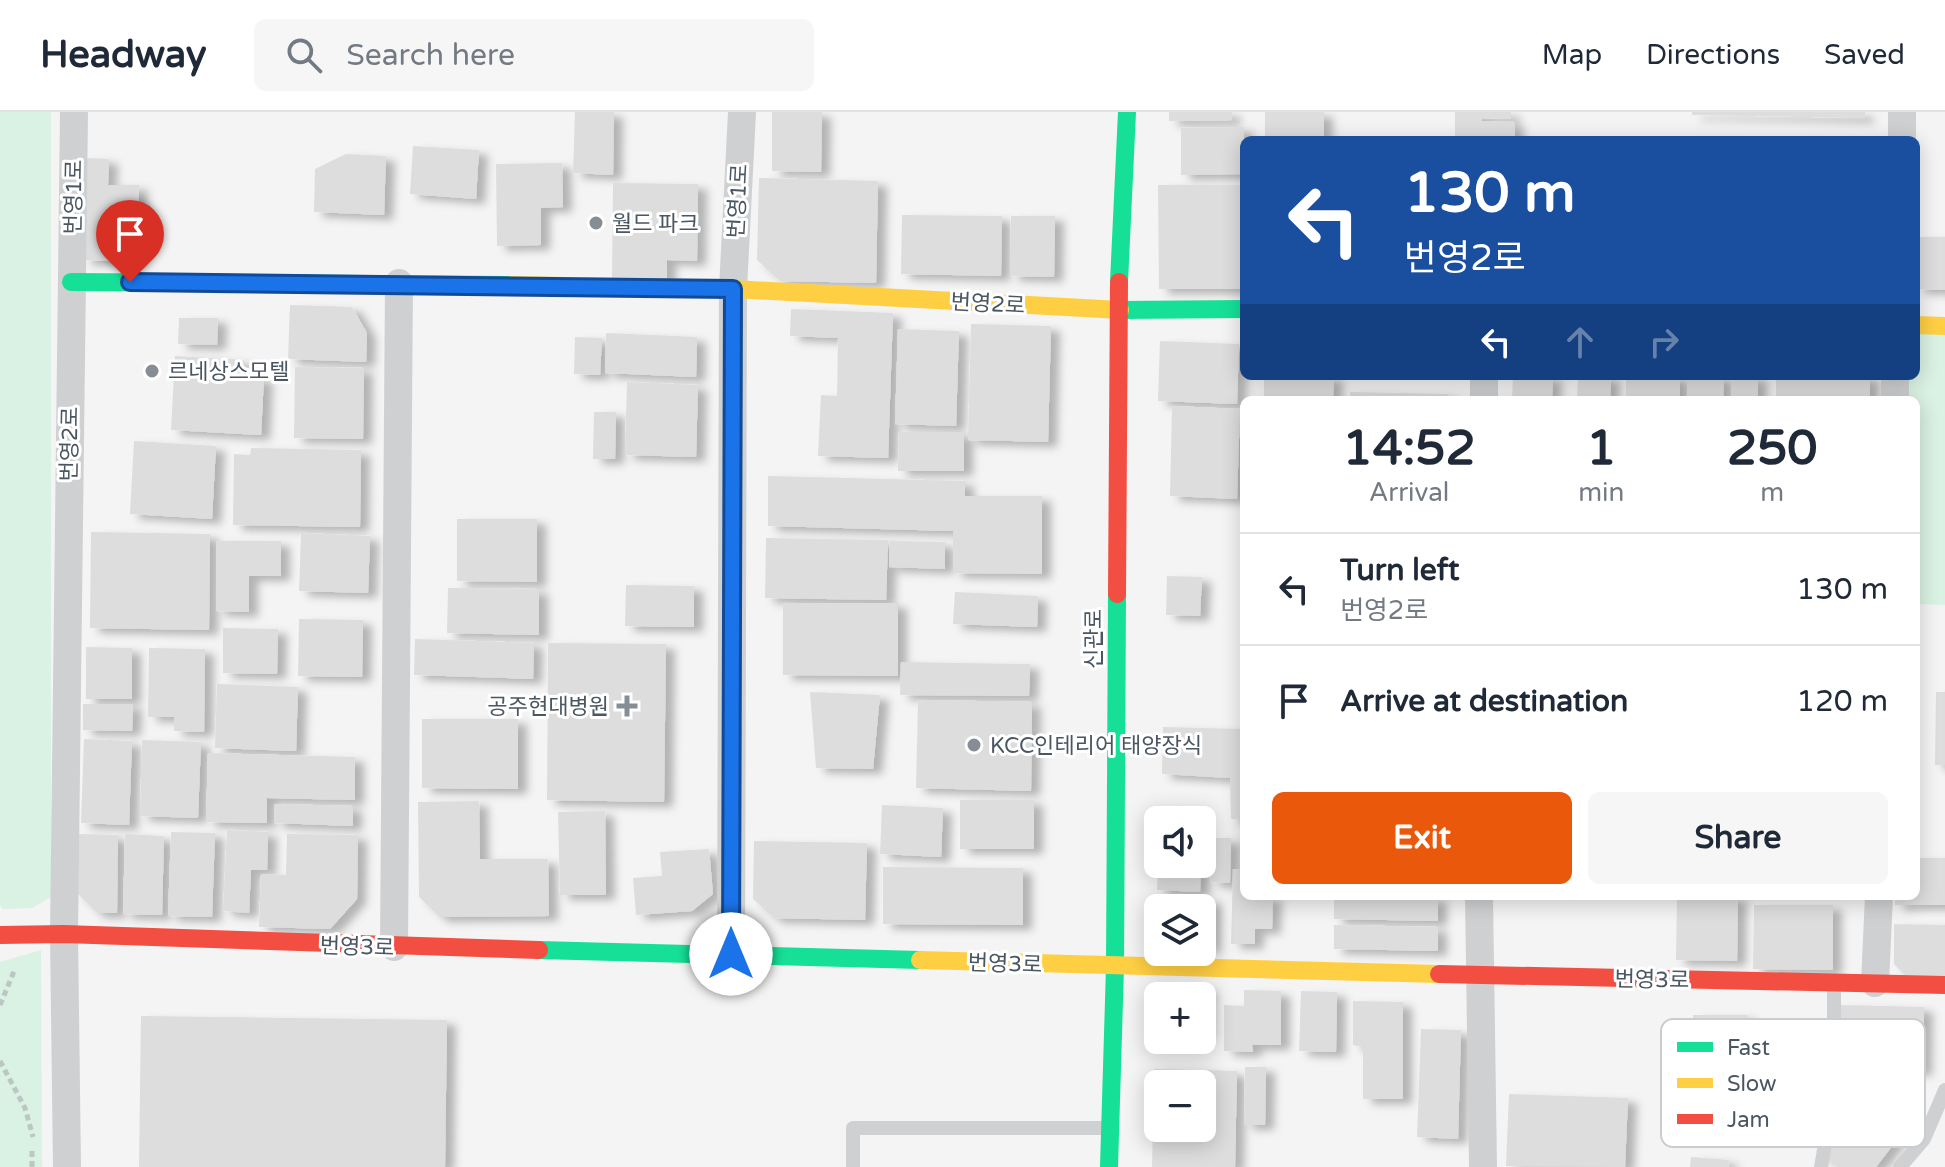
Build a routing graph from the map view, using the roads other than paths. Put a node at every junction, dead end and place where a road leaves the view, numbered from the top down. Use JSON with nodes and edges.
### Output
{"nodes":[{"id":1,"x":74,"y":112,"type":"edge"},
{"id":2,"x":742,"y":112,"type":"edge"},
{"id":3,"x":1127,"y":112,"type":"edge"},
{"id":4,"x":1902,"y":112,"type":"edge"},
{"id":5,"x":1902,"y":136,"type":"edge"},
{"id":6,"x":71,"y":282,"type":"junction"},
{"id":7,"x":399,"y":283,"type":"junction"},
{"id":8,"x":733,"y":289,"type":"junction"},
{"id":9,"x":1240,"y":309,"type":"edge"},
{"id":10,"x":1118,"y":310,"type":"junction"},
{"id":11,"x":1920,"y":325,"type":"edge"},
{"id":12,"x":1945,"y":326,"type":"edge"},
{"id":13,"x":1479,"y":900,"type":"edge"},
{"id":14,"x":1879,"y":900,"type":"edge"},
{"id":15,"x":64,"y":934,"type":"junction"},
{"id":16,"x":0,"y":935,"type":"edge"},
{"id":17,"x":394,"y":947,"type":"junction"},
{"id":18,"x":731,"y":954,"type":"junction"},
{"id":19,"x":1115,"y":967,"type":"junction"},
{"id":20,"x":1479,"y":975,"type":"junction"},
{"id":21,"x":1834,"y":983,"type":"junction"},
{"id":22,"x":1875,"y":983,"type":"junction"},
{"id":23,"x":1945,"y":985,"type":"edge"},
{"id":24,"x":1834,"y":1019,"type":"edge"},
{"id":25,"x":1945,"y":1090,"type":"edge"},
{"id":26,"x":1110,"y":1128,"type":"junction"},
{"id":27,"x":1925,"y":1137,"type":"edge"},
{"id":28,"x":1825,"y":1147,"type":"edge"},
{"id":29,"x":1917,"y":1147,"type":"edge"},
{"id":30,"x":67,"y":1167,"type":"edge"},
{"id":31,"x":853,"y":1167,"type":"edge"},
{"id":32,"x":1109,"y":1167,"type":"edge"},
{"id":33,"x":1483,"y":1167,"type":"edge"},
{"id":34,"x":1821,"y":1167,"type":"edge"},
{"id":35,"x":1900,"y":1167,"type":"edge"}],
"edges":[{"from":1,"to":6,"type":"street","name":"번영1로"},
{"from":2,"to":8,"type":"street","name":"번영1로"},
{"from":3,"to":10,"type":"street","name":"신관로"},
{"from":4,"to":5,"type":"street"},
{"from":6,"to":7,"type":"street","name":"번영2로"},
{"from":6,"to":15,"type":"street","name":"번영2로"},
{"from":7,"to":8,"type":"street","name":"번영2로"},
{"from":7,"to":17,"type":"street"},
{"from":8,"to":10,"type":"street","name":"번영2로"},
{"from":8,"to":18,"type":"street"},
{"from":9,"to":10,"type":"street","name":"번영2로"},
{"from":10,"to":19,"type":"street","name":"신관로"},
{"from":11,"to":12,"type":"street"},
{"from":13,"to":20,"type":"street"},
{"from":14,"to":22,"type":"street"},
{"from":15,"to":16,"type":"street","name":"번영3로"},
{"from":15,"to":17,"type":"street","name":"번영3로"},
{"from":15,"to":30,"type":"street"},
{"from":17,"to":18,"type":"street","name":"번영3로"},
{"from":18,"to":19,"type":"street","name":"번영3로"},
{"from":19,"to":20,"type":"street","name":"번영3로"},
{"from":19,"to":26,"type":"street","name":"신관로"},
{"from":20,"to":21,"type":"street","name":"번영3로"},
{"from":20,"to":33,"type":"street"},
{"from":21,"to":22,"type":"street","name":"번영3로"},
{"from":21,"to":24,"type":"lane"},
{"from":22,"to":23,"type":"street","name":"번영3로"},
{"from":25,"to":27,"type":"lane"},
{"from":26,"to":31,"type":"lane"},
{"from":26,"to":32,"type":"street","name":"신관로"},
{"from":28,"to":34,"type":"lane"},
{"from":29,"to":35,"type":"lane"}]}
